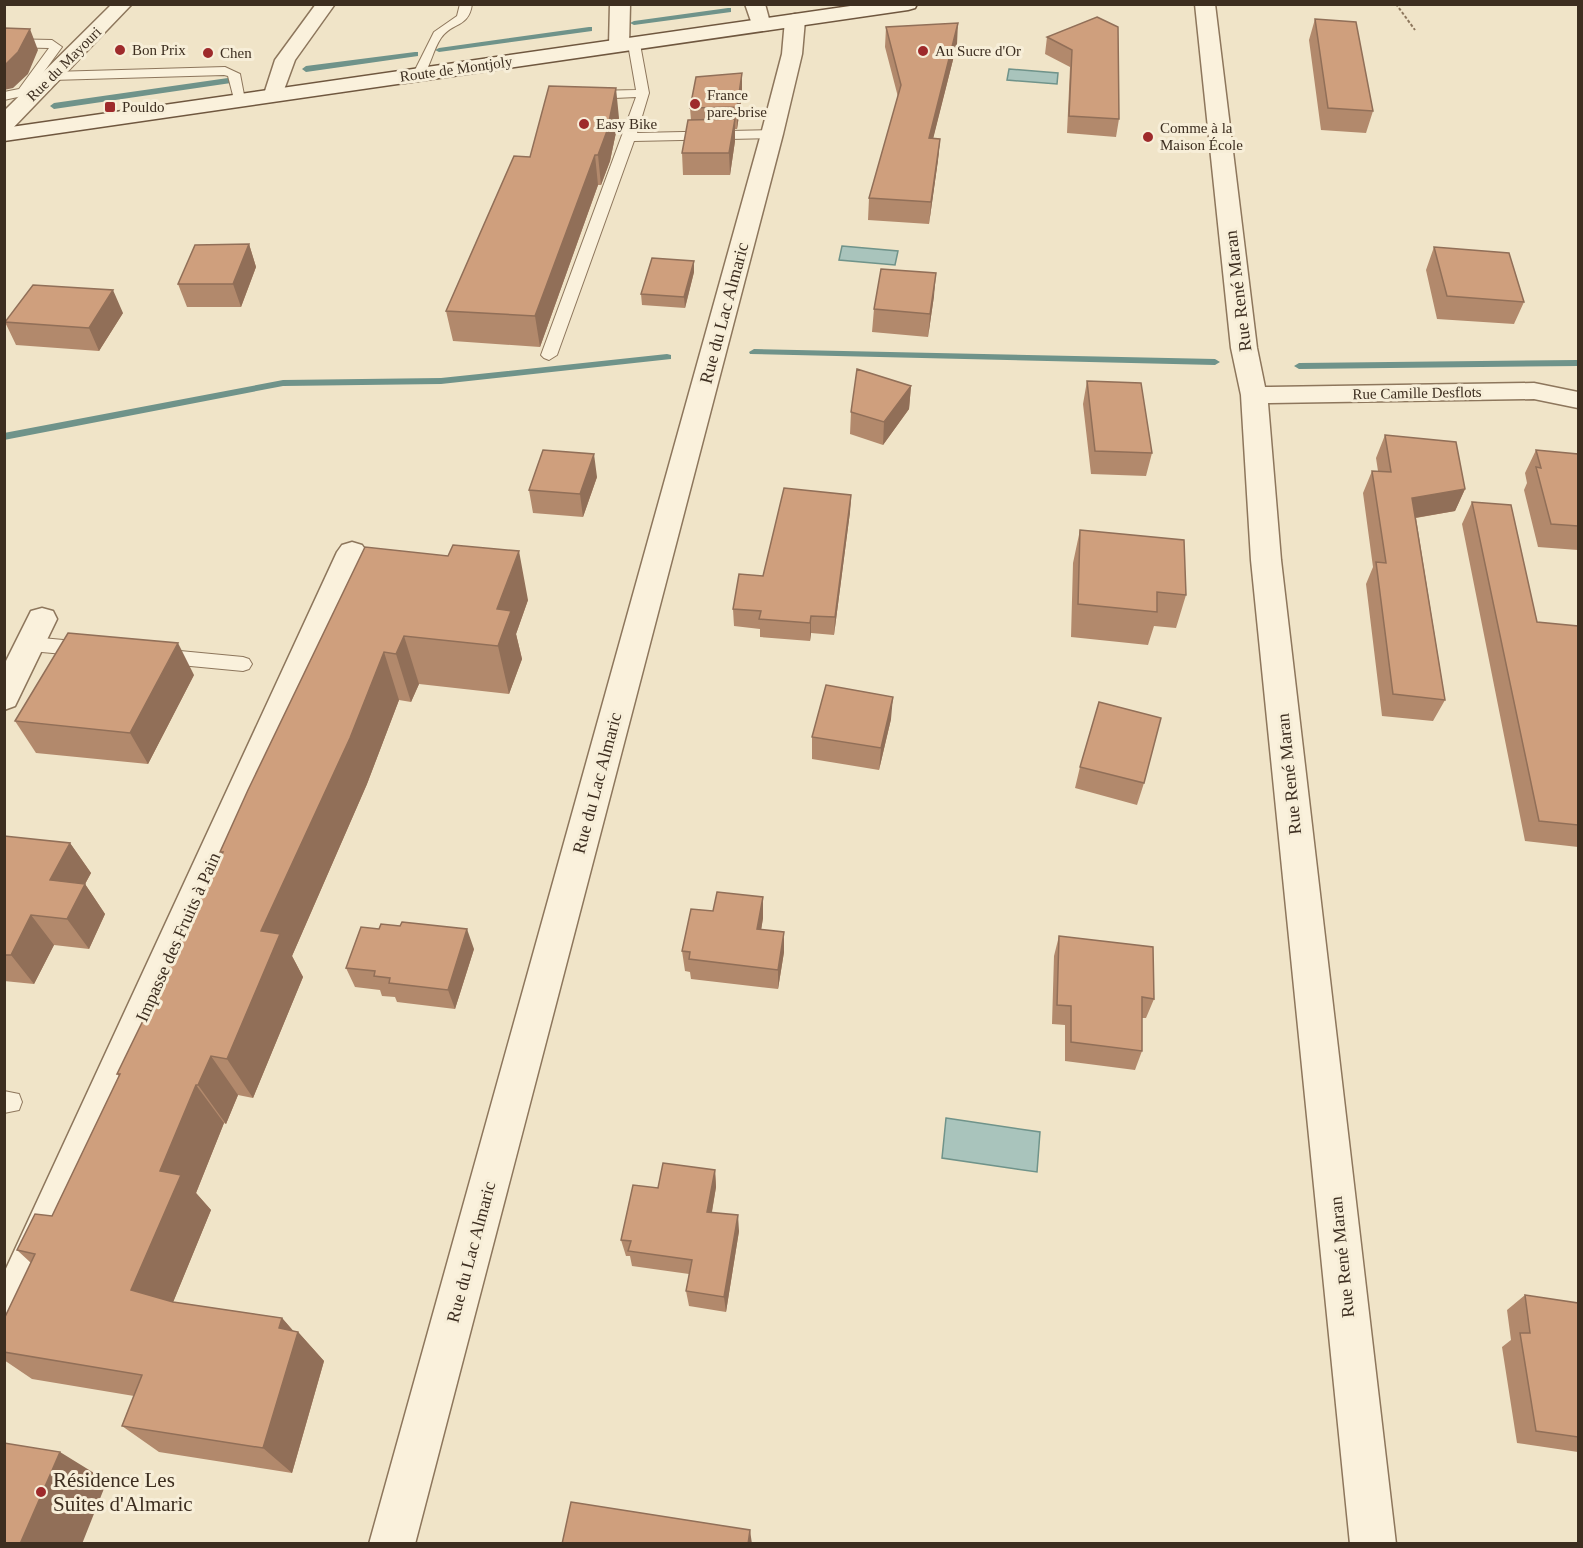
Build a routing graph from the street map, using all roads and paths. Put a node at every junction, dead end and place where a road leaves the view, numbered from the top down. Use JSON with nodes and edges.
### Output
{"nodes":[{"id":1,"x":123,"y":4,"type":"edge"},
{"id":2,"x":326,"y":4,"type":"edge"},
{"id":3,"x":466,"y":4,"type":"edge"},
{"id":4,"x":755,"y":4,"type":"edge"},
{"id":5,"x":908,"y":4,"type":"edge"},
{"id":6,"x":1205,"y":4,"type":"edge"},
{"id":7,"x":1396,"y":4,"type":"edge"},
{"id":8,"x":624,"y":5,"type":"edge"},
{"id":9,"x":795,"y":20,"type":"junction"},
{"id":10,"x":761,"y":26,"type":"junction"},
{"id":11,"x":1415,"y":30,"type":"dead end"},
{"id":12,"x":4,"y":43,"type":"edge"},
{"id":13,"x":626,"y":45,"type":"junction"},
{"id":14,"x":418,"y":74,"type":"junction"},
{"id":15,"x":52,"y":76,"type":"junction"},
{"id":16,"x":643,"y":93,"type":"junction"},
{"id":17,"x":274,"y":94,"type":"junction"},
{"id":18,"x":4,"y":96,"type":"edge"},
{"id":19,"x":576,"y":96,"type":"edge"},
{"id":20,"x":239,"y":100,"type":"junction"},
{"id":21,"x":4,"y":124,"type":"edge"},
{"id":22,"x":772,"y":134,"type":"junction"},
{"id":23,"x":4,"y":135,"type":"edge"},
{"id":24,"x":629,"y":137,"type":"junction"},
{"id":25,"x":549,"y":355,"type":"dead end"},
{"id":26,"x":1254,"y":394,"type":"junction"},
{"id":27,"x":1578,"y":400,"type":"edge"},
{"id":28,"x":352,"y":552,"type":"dead end"},
{"id":29,"x":36,"y":632,"type":"joint"},
{"id":30,"x":101,"y":651,"type":"edge"},
{"id":31,"x":137,"y":654,"type":"edge"},
{"id":32,"x":243,"y":664,"type":"dead end"},
{"id":33,"x":4,"y":698,"type":"edge"},
{"id":34,"x":4,"y":1322,"type":"edge"},
{"id":35,"x":392,"y":1544,"type":"edge"},
{"id":36,"x":1373,"y":1544,"type":"edge"}],
"edges":[{"from":1,"to":15,"type":"street","name":"Rue du Mayouri"},
{"from":2,"to":17,"type":"street"},
{"from":3,"to":14,"type":"lane"},
{"from":4,"to":10,"type":"street"},
{"from":5,"to":9,"type":"street","name":"Route de Montjoly"},
{"from":6,"to":26,"type":"street","name":"Rue René Maran"},
{"from":7,"to":11,"type":"path"},
{"from":8,"to":13,"type":"street"},
{"from":9,"to":10,"type":"street","name":"Route de Montjoly"},
{"from":9,"to":22,"type":"street","name":"Rue du Lac Almaric"},
{"from":10,"to":13,"type":"street","name":"Route de Montjoly"},
{"from":12,"to":18,"type":"lane"},
{"from":13,"to":14,"type":"street","name":"Route de Montjoly"},
{"from":13,"to":16,"type":"lane"},
{"from":14,"to":17,"type":"street","name":"Route de Montjoly"},
{"from":15,"to":20,"type":"lane"},
{"from":15,"to":21,"type":"street","name":"Rue du Mayouri"},
{"from":16,"to":19,"type":"lane"},
{"from":16,"to":24,"type":"lane"},
{"from":17,"to":20,"type":"street","name":"Route de Montjoly"},
{"from":20,"to":23,"type":"street","name":"Route de Montjoly"},
{"from":22,"to":24,"type":"lane"},
{"from":22,"to":35,"type":"street","name":"Rue du Lac Almaric"},
{"from":24,"to":25,"type":"lane"},
{"from":26,"to":27,"type":"street","name":"Rue Camille Desflots"},
{"from":26,"to":36,"type":"street","name":"Rue René Maran"},
{"from":28,"to":34,"type":"street","name":"Impasse des Fruits à Pain"},
{"from":29,"to":30,"type":"lane"},
{"from":29,"to":33,"type":"street"},
{"from":31,"to":32,"type":"lane"}]}
